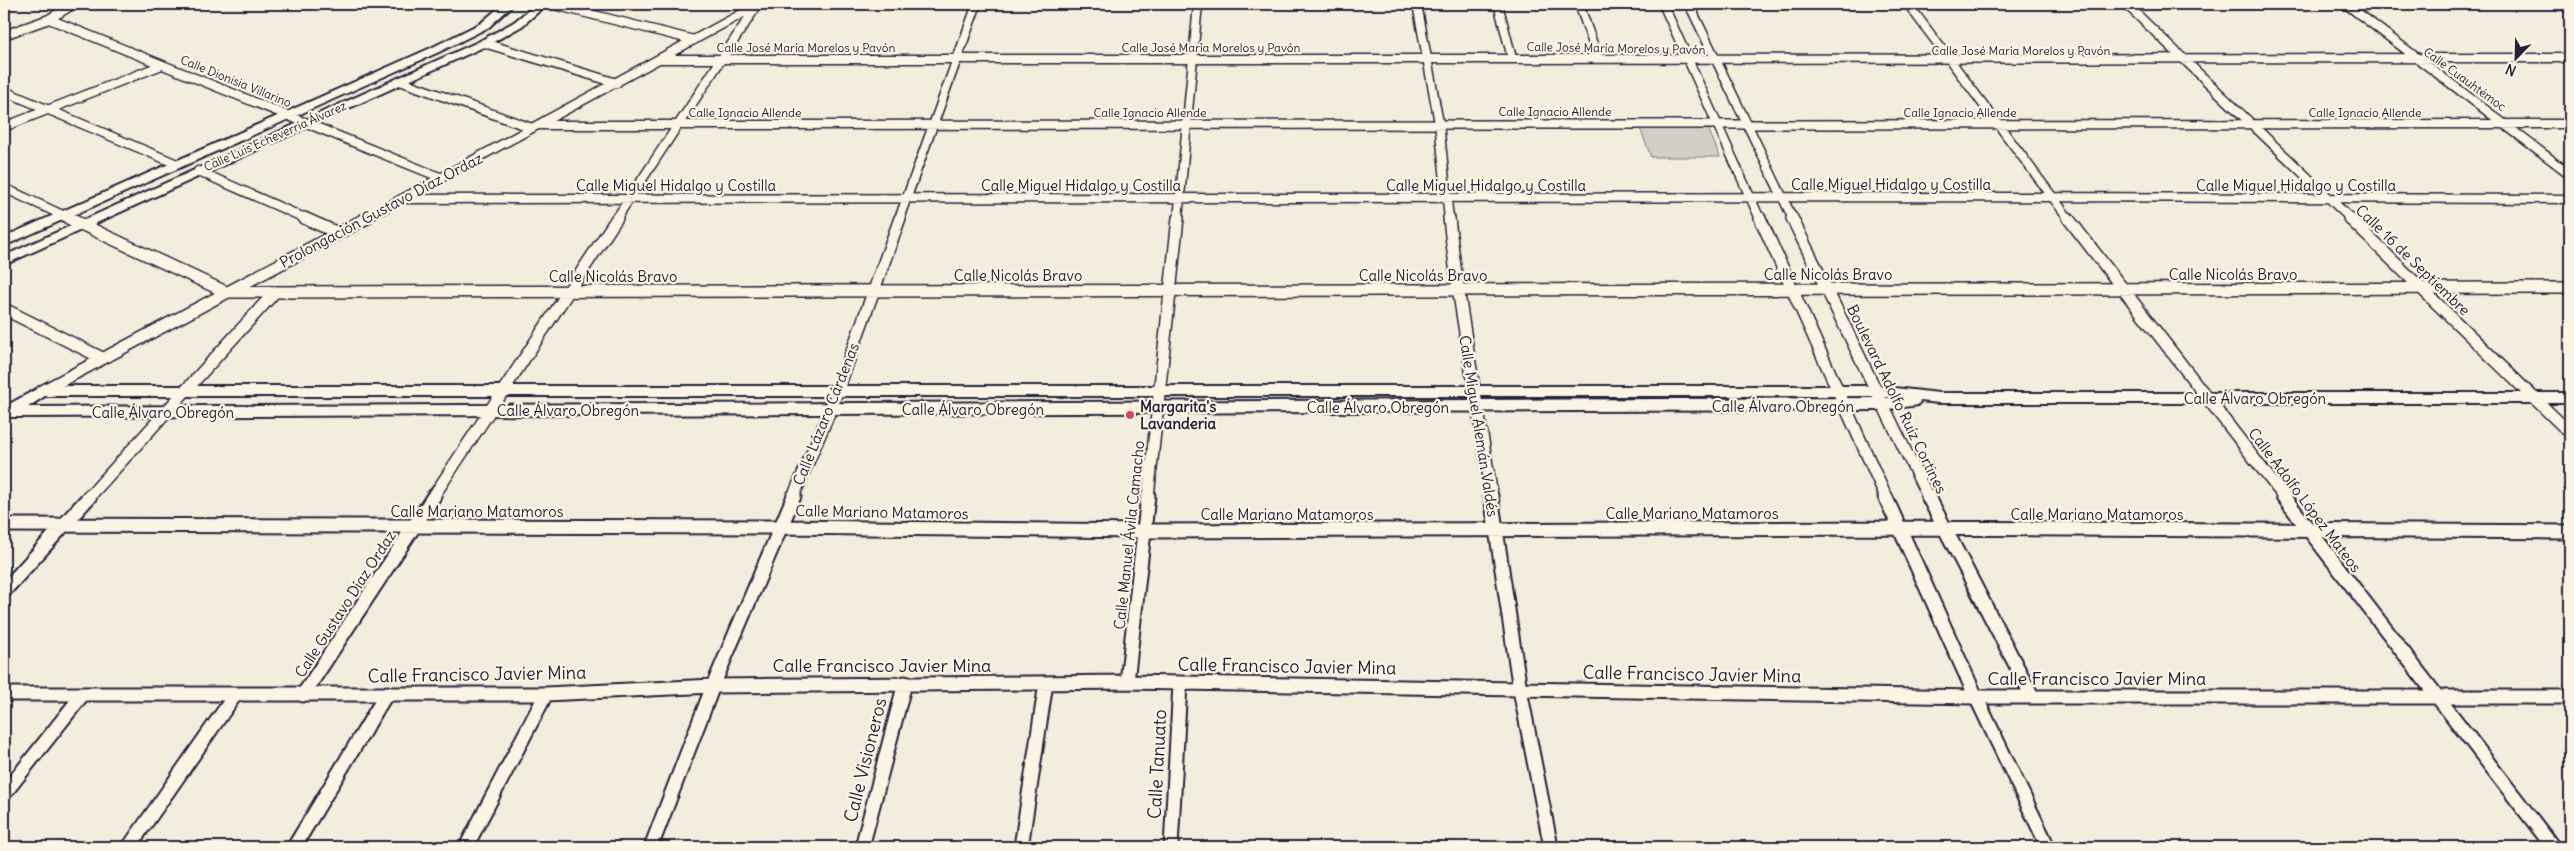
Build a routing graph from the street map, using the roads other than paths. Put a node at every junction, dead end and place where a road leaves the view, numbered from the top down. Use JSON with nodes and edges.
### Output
{"nodes":[{"id":1,"x":74,"y":4,"type":"edge"},
{"id":2,"x":510,"y":4,"type":"edge"},
{"id":3,"x":542,"y":4,"type":"edge"},
{"id":4,"x":550,"y":4,"type":"edge"},
{"id":5,"x":758,"y":4,"type":"edge"},
{"id":6,"x":977,"y":4,"type":"edge"},
{"id":7,"x":1198,"y":4,"type":"edge"},
{"id":8,"x":1417,"y":4,"type":"edge"},
{"id":9,"x":1498,"y":4,"type":"edge"},
{"id":10,"x":1579,"y":4,"type":"edge"},
{"id":11,"x":1663,"y":4,"type":"edge"},
{"id":12,"x":1689,"y":4,"type":"edge"},
{"id":13,"x":1908,"y":4,"type":"edge"},
{"id":14,"x":2126,"y":4,"type":"edge"},
{"id":15,"x":2346,"y":4,"type":"edge"},
{"id":16,"x":2561,"y":4,"type":"edge"},
{"id":17,"x":2570,"y":10,"type":"edge"},
{"id":18,"x":48,"y":19,"type":"junction"},
{"id":19,"x":4,"y":35,"type":"edge"},
{"id":20,"x":694,"y":40,"type":"junction"},
{"id":21,"x":484,"y":43,"type":"junction"},
{"id":22,"x":722,"y":58,"type":"junction"},
{"id":23,"x":956,"y":58,"type":"junction"},
{"id":24,"x":1191,"y":58,"type":"junction"},
{"id":25,"x":1428,"y":58,"type":"junction"},
{"id":26,"x":1512,"y":58,"type":"junction"},
{"id":27,"x":1598,"y":58,"type":"junction"},
{"id":28,"x":2570,"y":58,"type":"edge"},
{"id":29,"x":661,"y":59,"type":"junction"},
{"id":30,"x":2418,"y":59,"type":"junction"},
{"id":31,"x":1687,"y":60,"type":"junction"},
{"id":32,"x":1718,"y":60,"type":"junction"},
{"id":33,"x":1952,"y":61,"type":"junction"},
{"id":34,"x":2188,"y":61,"type":"junction"},
{"id":35,"x":162,"y":65,"type":"junction"},
{"id":36,"x":400,"y":81,"type":"junction"},
{"id":37,"x":617,"y":82,"type":"junction"},
{"id":38,"x":4,"y":91,"type":"edge"},
{"id":39,"x":48,"y":110,"type":"junction"},
{"id":40,"x":287,"y":115,"type":"junction"},
{"id":41,"x":305,"y":123,"type":"junction"},
{"id":42,"x":1439,"y":123,"type":"junction"},
{"id":43,"x":1746,"y":123,"type":"junction"},
{"id":44,"x":679,"y":124,"type":"junction"},
{"id":45,"x":1186,"y":124,"type":"junction"},
{"id":46,"x":1717,"y":124,"type":"junction"},
{"id":47,"x":2570,"y":124,"type":"edge"},
{"id":48,"x":934,"y":125,"type":"junction"},
{"id":49,"x":1999,"y":125,"type":"junction"},
{"id":50,"x":2252,"y":125,"type":"junction"},
{"id":51,"x":2507,"y":125,"type":"junction"},
{"id":52,"x":536,"y":126,"type":"junction"},
{"id":53,"x":4,"y":127,"type":"edge"},
{"id":54,"x":177,"y":164,"type":"junction"},
{"id":55,"x":198,"y":171,"type":"junction"},
{"id":56,"x":2570,"y":174,"type":"edge"},
{"id":57,"x":442,"y":178,"type":"junction"},
{"id":58,"x":4,"y":188,"type":"edge"},
{"id":59,"x":2051,"y":197,"type":"junction"},
{"id":60,"x":907,"y":198,"type":"junction"},
{"id":61,"x":1181,"y":198,"type":"junction"},
{"id":62,"x":401,"y":199,"type":"junction"},
{"id":63,"x":630,"y":199,"type":"junction"},
{"id":64,"x":1448,"y":199,"type":"junction"},
{"id":65,"x":1751,"y":199,"type":"junction"},
{"id":66,"x":1784,"y":199,"type":"junction"},
{"id":67,"x":2329,"y":199,"type":"junction"},
{"id":68,"x":2570,"y":200,"type":"edge"},
{"id":69,"x":62,"y":216,"type":"junction"},
{"id":70,"x":82,"y":226,"type":"junction"},
{"id":71,"x":338,"y":233,"type":"junction"},
{"id":72,"x":4,"y":242,"type":"edge"},
{"id":73,"x":4,"y":261,"type":"edge"},
{"id":74,"x":2421,"y":288,"type":"junction"},
{"id":75,"x":2570,"y":288,"type":"edge"},
{"id":76,"x":1792,"y":289,"type":"junction"},
{"id":77,"x":1827,"y":289,"type":"junction"},
{"id":78,"x":2124,"y":289,"type":"junction"},
{"id":79,"x":1172,"y":290,"type":"junction"},
{"id":80,"x":1457,"y":290,"type":"junction"},
{"id":81,"x":569,"y":291,"type":"junction"},
{"id":82,"x":875,"y":291,"type":"junction"},
{"id":83,"x":226,"y":292,"type":"junction"},
{"id":84,"x":275,"y":292,"type":"junction"},
{"id":85,"x":4,"y":310,"type":"edge"},
{"id":86,"x":102,"y":358,"type":"junction"},
{"id":87,"x":42,"y":391,"type":"junction"},
{"id":88,"x":183,"y":391,"type":"junction"},
{"id":89,"x":503,"y":391,"type":"junction"},
{"id":90,"x":837,"y":391,"type":"junction"},
{"id":91,"x":1159,"y":391,"type":"junction"},
{"id":92,"x":1840,"y":398,"type":"junction"},
{"id":93,"x":1880,"y":398,"type":"junction"},
{"id":94,"x":2208,"y":398,"type":"junction"},
{"id":95,"x":2533,"y":398,"type":"junction"},
{"id":96,"x":2570,"y":398,"type":"edge"},
{"id":97,"x":1477,"y":399,"type":"junction"},
{"id":98,"x":1158,"y":408,"type":"junction"},
{"id":99,"x":830,"y":409,"type":"junction"},
{"id":100,"x":490,"y":410,"type":"junction"},
{"id":101,"x":164,"y":412,"type":"junction"},
{"id":102,"x":5,"y":413,"type":"edge"},
{"id":103,"x":2570,"y":433,"type":"edge"},
{"id":104,"x":4,"y":525,"type":"edge"},
{"id":105,"x":61,"y":525,"type":"junction"},
{"id":106,"x":414,"y":527,"type":"junction"},
{"id":107,"x":780,"y":527,"type":"junction"},
{"id":108,"x":1899,"y":528,"type":"junction"},
{"id":109,"x":1495,"y":529,"type":"junction"},
{"id":110,"x":1944,"y":529,"type":"junction"},
{"id":111,"x":2309,"y":530,"type":"junction"},
{"id":112,"x":1144,"y":531,"type":"junction"},
{"id":113,"x":2570,"y":532,"type":"edge"},
{"id":114,"x":4,"y":591,"type":"edge"},
{"id":115,"x":1127,"y":682,"type":"junction"},
{"id":116,"x":905,"y":683,"type":"junction"},
{"id":117,"x":1046,"y":683,"type":"junction"},
{"id":118,"x":1180,"y":684,"type":"junction"},
{"id":119,"x":713,"y":686,"type":"junction"},
{"id":120,"x":1520,"y":690,"type":"junction"},
{"id":121,"x":387,"y":693,"type":"junction"},
{"id":122,"x":4,"y":694,"type":"edge"},
{"id":123,"x":83,"y":694,"type":"junction"},
{"id":124,"x":546,"y":694,"type":"junction"},
{"id":125,"x":235,"y":695,"type":"junction"},
{"id":126,"x":303,"y":695,"type":"junction"},
{"id":127,"x":2032,"y":696,"type":"junction"},
{"id":128,"x":1976,"y":697,"type":"junction"},
{"id":129,"x":2437,"y":697,"type":"junction"},
{"id":130,"x":2570,"y":697,"type":"edge"},
{"id":131,"x":4,"y":794,"type":"edge"},
{"id":132,"x":129,"y":847,"type":"edge"},
{"id":133,"x":294,"y":847,"type":"edge"},
{"id":134,"x":466,"y":847,"type":"edge"},
{"id":135,"x":652,"y":847,"type":"edge"},
{"id":136,"x":862,"y":847,"type":"edge"},
{"id":137,"x":1021,"y":847,"type":"edge"},
{"id":138,"x":1171,"y":847,"type":"edge"},
{"id":139,"x":1551,"y":847,"type":"edge"},
{"id":140,"x":2048,"y":847,"type":"edge"},
{"id":141,"x":2553,"y":847,"type":"edge"}],
"edges":[{"from":1,"to":18,"type":"street"},
{"from":2,"to":40,"type":"street","name":"Calle Luis Echeverría Álvarez"},
{"from":3,"to":21,"type":"street","name":"Calle Luis Echeverría Álvarez"},
{"from":4,"to":20,"type":"street"},
{"from":5,"to":20,"type":"street","name":"Prolongación Gustavo Díaz Ordaz"},
{"from":5,"to":22,"type":"street","name":"Calle Gustavo Díaz Ordaz"},
{"from":6,"to":23,"type":"street","name":"Calle Lázaro Cárdenas"},
{"from":7,"to":24,"type":"street","name":"Calle Manuel Ávila Camacho"},
{"from":8,"to":25,"type":"street","name":"Calle Miguel Alemán Valdés"},
{"from":9,"to":26,"type":"street"},
{"from":10,"to":27,"type":"street"},
{"from":11,"to":31,"type":"street"},
{"from":12,"to":32,"type":"street","name":"Boulevard Adolfo Ruíz Cortines"},
{"from":13,"to":33,"type":"street","name":"Calle Adolfo López Mateos"},
{"from":14,"to":34,"type":"street","name":"Calle 16 de Septiembre"},
{"from":15,"to":30,"type":"street","name":"Calle Cuauhtémoc"},
{"from":16,"to":17,"type":"street"},
{"from":18,"to":19,"type":"street"},
{"from":18,"to":35,"type":"street","name":"Calle Dionisia Villarino"},
{"from":20,"to":29,"type":"street","name":"Prolongación Gustavo Díaz Ordaz"},
{"from":21,"to":36,"type":"street","name":"Calle Luis Echeverría Álvarez"},
{"from":21,"to":37,"type":"street"},
{"from":22,"to":23,"type":"street","name":"Calle José María Morelos y Pavón"},
{"from":22,"to":29,"type":"street","name":"Calle José María Morelos y Pavón"},
{"from":22,"to":44,"type":"street","name":"Calle Gustavo Díaz Ordaz"},
{"from":23,"to":24,"type":"street","name":"Calle José María Morelos y Pavón"},
{"from":23,"to":48,"type":"street","name":"Calle Lázaro Cárdenas"},
{"from":24,"to":25,"type":"street","name":"Calle José María Morelos y Pavón"},
{"from":24,"to":45,"type":"street","name":"Calle Manuel Ávila Camacho"},
{"from":25,"to":26,"type":"street","name":"Calle José María Morelos y Pavón"},
{"from":25,"to":42,"type":"street","name":"Calle Miguel Alemán Valdés"},
{"from":26,"to":27,"type":"street","name":"Calle José María Morelos y Pavón"},
{"from":27,"to":31,"type":"street","name":"Calle José María Morelos y Pavón"},
{"from":28,"to":30,"type":"street","name":"Calle José María Morelos y Pavón"},
{"from":29,"to":37,"type":"street","name":"Prolongación Gustavo Díaz Ordaz"},
{"from":30,"to":34,"type":"street","name":"Calle José María Morelos y Pavón"},
{"from":30,"to":51,"type":"street","name":"Calle Cuauhtémoc"},
{"from":31,"to":32,"type":"street","name":"Calle José María Morelos y Pavón"},
{"from":31,"to":46,"type":"street"},
{"from":32,"to":33,"type":"street","name":"Calle José María Morelos y Pavón"},
{"from":32,"to":43,"type":"street","name":"Boulevard Adolfo Ruíz Cortines"},
{"from":33,"to":34,"type":"street","name":"Calle José María Morelos y Pavón"},
{"from":33,"to":49,"type":"street","name":"Calle Adolfo López Mateos"},
{"from":34,"to":50,"type":"street","name":"Calle 16 de Septiembre"},
{"from":35,"to":39,"type":"street"},
{"from":35,"to":40,"type":"street","name":"Calle Dionisia Villarino"},
{"from":36,"to":41,"type":"street","name":"Calle Luis Echeverría Álvarez"},
{"from":36,"to":52,"type":"street"},
{"from":37,"to":52,"type":"street","name":"Prolongación Gustavo Díaz Ordaz"},
{"from":38,"to":39,"type":"street"},
{"from":39,"to":53,"type":"street"},
{"from":39,"to":54,"type":"street"},
{"from":40,"to":41,"type":"street","name":"Calle Dionisia Villarino"},
{"from":40,"to":54,"type":"street","name":"Calle Luis Echeverría Álvarez"},
{"from":41,"to":55,"type":"street","name":"Calle Luis Echeverría Álvarez"},
{"from":41,"to":57,"type":"street","name":"Calle Dionisia Villarino"},
{"from":42,"to":45,"type":"street","name":"Calle Ignacio Allende"},
{"from":42,"to":46,"type":"street","name":"Calle Ignacio Allende"},
{"from":42,"to":64,"type":"street","name":"Calle Miguel Alemán Valdés"},
{"from":43,"to":46,"type":"street","name":"Calle Ignacio Allende"},
{"from":43,"to":49,"type":"street","name":"Calle Ignacio Allende"},
{"from":43,"to":66,"type":"street","name":"Boulevard Adolfo Ruíz Cortines"},
{"from":44,"to":48,"type":"street","name":"Calle Ignacio Allende"},
{"from":44,"to":52,"type":"street","name":"Calle Ignacio Allende"},
{"from":44,"to":63,"type":"street","name":"Calle Gustavo Díaz Ordaz"},
{"from":45,"to":48,"type":"street","name":"Calle Ignacio Allende"},
{"from":45,"to":61,"type":"street","name":"Calle Manuel Ávila Camacho"},
{"from":46,"to":65,"type":"street"},
{"from":47,"to":51,"type":"street","name":"Calle Ignacio Allende"},
{"from":48,"to":60,"type":"street","name":"Calle Lázaro Cárdenas"},
{"from":49,"to":50,"type":"street","name":"Calle Ignacio Allende"},
{"from":49,"to":59,"type":"street","name":"Calle Adolfo López Mateos"},
{"from":50,"to":51,"type":"street","name":"Calle Ignacio Allende"},
{"from":50,"to":67,"type":"street","name":"Calle 16 de Septiembre"},
{"from":51,"to":56,"type":"street","name":"Calle Cuauhtémoc"},
{"from":52,"to":57,"type":"street","name":"Prolongación Gustavo Díaz Ordaz"},
{"from":54,"to":69,"type":"street","name":"Calle Luis Echeverría Álvarez"},
{"from":55,"to":70,"type":"street","name":"Calle Luis Echeverría Álvarez"},
{"from":55,"to":71,"type":"street"},
{"from":57,"to":62,"type":"street","name":"Prolongación Gustavo Díaz Ordaz"},
{"from":58,"to":69,"type":"street"},
{"from":59,"to":66,"type":"street","name":"Calle Miguel Hidalgo y Costilla"},
{"from":59,"to":67,"type":"street","name":"Calle Miguel Hidalgo y Costilla"},
{"from":59,"to":78,"type":"street","name":"Calle Adolfo López Mateos"},
{"from":60,"to":61,"type":"street","name":"Calle Miguel Hidalgo y Costilla"},
{"from":60,"to":63,"type":"street","name":"Calle Miguel Hidalgo y Costilla"},
{"from":60,"to":82,"type":"street","name":"Calle Lázaro Cárdenas"},
{"from":61,"to":64,"type":"street","name":"Calle Miguel Hidalgo y Costilla"},
{"from":61,"to":79,"type":"street","name":"Calle Manuel Ávila Camacho"},
{"from":62,"to":63,"type":"street","name":"Calle Miguel Hidalgo y Costilla"},
{"from":62,"to":71,"type":"street","name":"Prolongación Gustavo Díaz Ordaz"},
{"from":63,"to":81,"type":"street","name":"Calle Gustavo Díaz Ordaz"},
{"from":64,"to":65,"type":"street","name":"Calle Miguel Hidalgo y Costilla"},
{"from":64,"to":80,"type":"street","name":"Calle Miguel Alemán Valdés"},
{"from":65,"to":66,"type":"street","name":"Calle Miguel Hidalgo y Costilla"},
{"from":65,"to":76,"type":"street"},
{"from":66,"to":77,"type":"street","name":"Boulevard Adolfo Ruíz Cortines"},
{"from":67,"to":68,"type":"street","name":"Calle Miguel Hidalgo y Costilla"},
{"from":67,"to":74,"type":"street","name":"Calle 16 de Septiembre"},
{"from":69,"to":70,"type":"street"},
{"from":69,"to":72,"type":"street","name":"Calle Luis Echeverría Álvarez"},
{"from":70,"to":73,"type":"street","name":"Calle Luis Echeverría Álvarez"},
{"from":70,"to":83,"type":"street"},
{"from":71,"to":83,"type":"street","name":"Prolongación Gustavo Díaz Ordaz"},
{"from":74,"to":75,"type":"street","name":"Calle Nicolás Bravo"},
{"from":74,"to":78,"type":"street","name":"Calle Nicolás Bravo"},
{"from":74,"to":95,"type":"street","name":"Calle 16 de Septiembre"},
{"from":76,"to":77,"type":"street","name":"Calle Nicolás Bravo"},
{"from":76,"to":80,"type":"street","name":"Calle Nicolás Bravo"},
{"from":76,"to":92,"type":"street"},
{"from":77,"to":78,"type":"street","name":"Calle Nicolás Bravo"},
{"from":77,"to":93,"type":"street","name":"Boulevard Adolfo Ruíz Cortines"},
{"from":78,"to":94,"type":"street","name":"Calle Adolfo López Mateos"},
{"from":79,"to":80,"type":"street","name":"Calle Nicolás Bravo"},
{"from":79,"to":82,"type":"street","name":"Calle Nicolás Bravo"},
{"from":79,"to":91,"type":"street","name":"Calle Manuel Ávila Camacho"},
{"from":80,"to":97,"type":"street","name":"Calle Miguel Alemán Valdés"},
{"from":81,"to":82,"type":"street","name":"Calle Nicolás Bravo"},
{"from":81,"to":84,"type":"street","name":"Calle Nicolás Bravo"},
{"from":81,"to":89,"type":"street","name":"Calle Gustavo Díaz Ordaz"},
{"from":82,"to":90,"type":"street","name":"Calle Lázaro Cárdenas"},
{"from":83,"to":84,"type":"street","name":"Calle Nicolás Bravo"},
{"from":83,"to":86,"type":"street","name":"Prolongación Gustavo Díaz Ordaz"},
{"from":84,"to":88,"type":"street"},
{"from":85,"to":86,"type":"street"},
{"from":86,"to":87,"type":"street","name":"Prolongación Gustavo Díaz Ordaz"},
{"from":87,"to":88,"type":"street","name":"Calle Álvaro Obregón"},
{"from":87,"to":102,"type":"street","name":"Prolongación Gustavo Díaz Ordaz"},
{"from":88,"to":89,"type":"street","name":"Calle Álvaro Obregón"},
{"from":88,"to":101,"type":"street"},
{"from":89,"to":90,"type":"street","name":"Calle Álvaro Obregón"},
{"from":89,"to":100,"type":"street","name":"Calle Gustavo Díaz Ordaz"},
{"from":90,"to":91,"type":"street","name":"Calle Álvaro Obregón"},
{"from":90,"to":99,"type":"street","name":"Calle Lázaro Cárdenas"},
{"from":91,"to":97,"type":"street","name":"Calle Álvaro Obregón"},
{"from":91,"to":98,"type":"street","name":"Calle Manuel Ávila Camacho"},
{"from":92,"to":93,"type":"street","name":"Calle Álvaro Obregón"},
{"from":92,"to":97,"type":"street","name":"Calle Álvaro Obregón"},
{"from":92,"to":108,"type":"street"},
{"from":93,"to":94,"type":"street","name":"Calle Álvaro Obregón"},
{"from":93,"to":110,"type":"street","name":"Boulevard Adolfo Ruíz Cortines"},
{"from":94,"to":95,"type":"street","name":"Calle Álvaro Obregón"},
{"from":94,"to":111,"type":"street","name":"Calle Adolfo López Mateos"},
{"from":95,"to":96,"type":"street","name":"Calle Álvaro Obregón"},
{"from":95,"to":103,"type":"street","name":"Calle 16 de Septiembre"},
{"from":97,"to":98,"type":"street","name":"Calle Álvaro Obregón"},
{"from":97,"to":109,"type":"street","name":"Calle Miguel Alemán Valdés"},
{"from":98,"to":99,"type":"street","name":"Calle Álvaro Obregón"},
{"from":98,"to":112,"type":"street","name":"Calle Manuel Ávila Camacho"},
{"from":99,"to":100,"type":"street","name":"Calle Álvaro Obregón"},
{"from":99,"to":107,"type":"street","name":"Calle Lázaro Cárdenas"},
{"from":100,"to":101,"type":"street","name":"Calle Álvaro Obregón"},
{"from":100,"to":106,"type":"street","name":"Calle Gustavo Díaz Ordaz"},
{"from":101,"to":102,"type":"street","name":"Calle Álvaro Obregón"},
{"from":101,"to":105,"type":"street"},
{"from":104,"to":105,"type":"street","name":"Calle Mariano Matamoros"},
{"from":105,"to":106,"type":"street","name":"Calle Mariano Matamoros"},
{"from":105,"to":114,"type":"street"},
{"from":106,"to":107,"type":"street","name":"Calle Mariano Matamoros"},
{"from":106,"to":126,"type":"street","name":"Calle Gustavo Díaz Ordaz"},
{"from":107,"to":112,"type":"street","name":"Calle Mariano Matamoros"},
{"from":107,"to":119,"type":"street","name":"Calle Lázaro Cárdenas"},
{"from":108,"to":109,"type":"street","name":"Calle Mariano Matamoros"},
{"from":108,"to":110,"type":"street","name":"Calle Mariano Matamoros"},
{"from":108,"to":128,"type":"street"},
{"from":109,"to":112,"type":"street","name":"Calle Mariano Matamoros"},
{"from":109,"to":120,"type":"street","name":"Calle Miguel Alemán Valdés"},
{"from":110,"to":111,"type":"street","name":"Calle Mariano Matamoros"},
{"from":110,"to":127,"type":"street","name":"Boulevard Adolfo Ruíz Cortines"},
{"from":111,"to":113,"type":"street","name":"Calle Mariano Matamoros"},
{"from":111,"to":129,"type":"street","name":"Calle Adolfo López Mateos"},
{"from":112,"to":115,"type":"street","name":"Calle Manuel Ávila Camacho"},
{"from":115,"to":117,"type":"street","name":"Calle Francisco Javier Mina"},
{"from":115,"to":118,"type":"street","name":"Calle Francisco Javier Mina"},
{"from":116,"to":117,"type":"street","name":"Calle Francisco Javier Mina"},
{"from":116,"to":119,"type":"street","name":"Calle Francisco Javier Mina"},
{"from":116,"to":136,"type":"street","name":"Calle Visioneros"},
{"from":117,"to":137,"type":"street"},
{"from":118,"to":120,"type":"street","name":"Calle Francisco Javier Mina"},
{"from":118,"to":138,"type":"street","name":"Calle Tanuato"},
{"from":119,"to":124,"type":"street","name":"Calle Francisco Javier Mina"},
{"from":119,"to":135,"type":"street","name":"Calle Lázaro Cárdenas"},
{"from":120,"to":128,"type":"street","name":"Calle Francisco Javier Mina"},
{"from":120,"to":139,"type":"street","name":"Calle Miguel Alemán Valdés"},
{"from":121,"to":124,"type":"street","name":"Calle Francisco Javier Mina"},
{"from":121,"to":126,"type":"street","name":"Calle Francisco Javier Mina"},
{"from":121,"to":133,"type":"street"},
{"from":122,"to":123,"type":"street","name":"Calle Francisco Javier Mina"},
{"from":123,"to":125,"type":"street","name":"Calle Francisco Javier Mina"},
{"from":123,"to":131,"type":"street"},
{"from":124,"to":134,"type":"street"},
{"from":125,"to":126,"type":"street","name":"Calle Francisco Javier Mina"},
{"from":125,"to":132,"type":"street"},
{"from":127,"to":128,"type":"street","name":"Calle Francisco Javier Mina"},
{"from":127,"to":129,"type":"street","name":"Calle Francisco Javier Mina"},
{"from":128,"to":140,"type":"street"},
{"from":129,"to":130,"type":"street","name":"Calle Francisco Javier Mina"},
{"from":129,"to":141,"type":"street","name":"Calle Adolfo López Mateos"}]}
